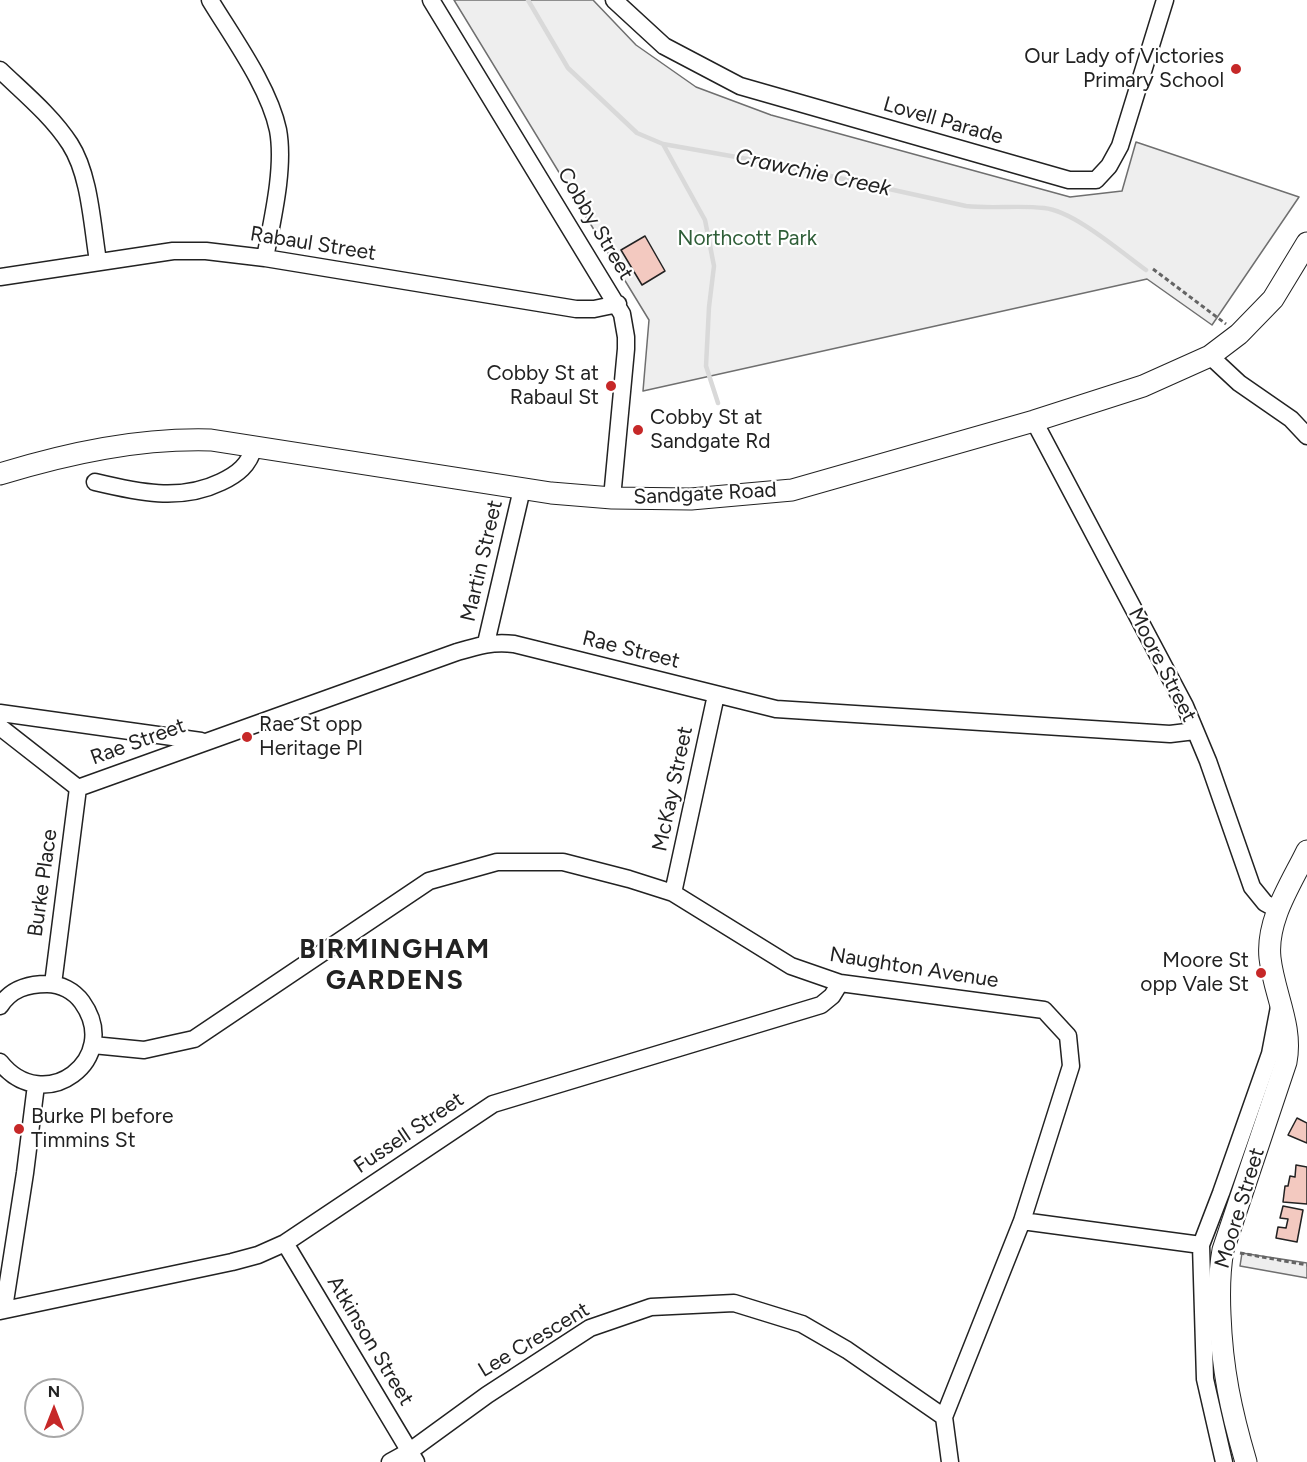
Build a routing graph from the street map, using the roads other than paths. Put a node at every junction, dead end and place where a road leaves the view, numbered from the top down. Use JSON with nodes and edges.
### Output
{"nodes":[{"id":1,"x":210,"y":0,"type":"edge"},
{"id":2,"x":431,"y":0,"type":"edge"},
{"id":3,"x":614,"y":0,"type":"edge"},
{"id":4,"x":1161,"y":1,"type":"edge"},
{"id":5,"x":0,"y":70,"type":"edge"},
{"id":6,"x":1307,"y":243,"type":"edge"},
{"id":7,"x":265,"y":258,"type":"junction"},
{"id":8,"x":98,"y":261,"type":"junction"},
{"id":9,"x":0,"y":277,"type":"edge"},
{"id":10,"x":618,"y":304,"type":"junction"},
{"id":11,"x":1210,"y":356,"type":"junction"},
{"id":12,"x":1034,"y":421,"type":"junction"},
{"id":13,"x":1307,"y":436,"type":"edge"},
{"id":14,"x":254,"y":447,"type":"junction"},
{"id":15,"x":0,"y":473,"type":"edge"},
{"id":16,"x":95,"y":482,"type":"dead end"},
{"id":17,"x":522,"y":489,"type":"junction"},
{"id":18,"x":612,"y":498,"type":"junction"},
{"id":19,"x":486,"y":643,"type":"junction"},
{"id":20,"x":716,"y":695,"type":"junction"},
{"id":21,"x":0,"y":713,"type":"edge"},
{"id":22,"x":0,"y":727,"type":"edge"},
{"id":23,"x":1195,"y":731,"type":"junction"},
{"id":24,"x":204,"y":742,"type":"junction"},
{"id":25,"x":78,"y":788,"type":"junction"},
{"id":26,"x":1307,"y":851,"type":"edge"},
{"id":27,"x":674,"y":893,"type":"junction"},
{"id":28,"x":1278,"y":910,"type":"junction"},
{"id":29,"x":840,"y":983,"type":"junction"},
{"id":30,"x":53,"y":984,"type":"junction"},
{"id":31,"x":1280,"y":1004,"type":"junction"},
{"id":32,"x":0,"y":1006,"type":"edge"},
{"id":33,"x":93,"y":1045,"type":"junction"},
{"id":34,"x":0,"y":1062,"type":"edge"},
{"id":35,"x":36,"y":1085,"type":"junction"},
{"id":36,"x":1022,"y":1221,"type":"junction"},
{"id":37,"x":285,"y":1243,"type":"junction"},
{"id":38,"x":1201,"y":1245,"type":"junction"},
{"id":39,"x":2,"y":1310,"type":"edge"},
{"id":40,"x":944,"y":1417,"type":"junction"},
{"id":41,"x":413,"y":1456,"type":"edge"},
{"id":42,"x":390,"y":1462,"type":"edge"},
{"id":43,"x":950,"y":1462,"type":"edge"},
{"id":44,"x":1224,"y":1462,"type":"edge"},
{"id":45,"x":1246,"y":1462,"type":"edge"}],
"edges":[{"from":1,"to":7,"type":"street"},
{"from":2,"to":10,"type":"street","name":"Cobby Street"},
{"from":3,"to":4,"type":"street","name":"Lovell Parade"},
{"from":5,"to":8,"type":"street"},
{"from":6,"to":11,"type":"main road","name":"Sandgate Road"},
{"from":7,"to":8,"type":"street","name":"Rabaul Street"},
{"from":7,"to":10,"type":"street","name":"Rabaul Street"},
{"from":8,"to":9,"type":"street","name":"Rabaul Street"},
{"from":10,"to":18,"type":"street","name":"Cobby Street"},
{"from":11,"to":12,"type":"main road","name":"Sandgate Road"},
{"from":11,"to":13,"type":"street"},
{"from":12,"to":18,"type":"main road","name":"Sandgate Road"},
{"from":12,"to":23,"type":"street","name":"Moore Street"},
{"from":14,"to":15,"type":"main road","name":"Sandgate Road"},
{"from":14,"to":16,"type":"street"},
{"from":14,"to":17,"type":"main road","name":"Sandgate Road"},
{"from":17,"to":18,"type":"main road","name":"Sandgate Road"},
{"from":17,"to":19,"type":"street","name":"Martin Street"},
{"from":19,"to":20,"type":"street","name":"Rae Street"},
{"from":19,"to":24,"type":"street","name":"Rae Street"},
{"from":20,"to":23,"type":"street","name":"Rae Street"},
{"from":20,"to":27,"type":"street","name":"McKay Street"},
{"from":21,"to":24,"type":"street"},
{"from":22,"to":25,"type":"street"},
{"from":23,"to":28,"type":"street","name":"Moore Street"},
{"from":24,"to":25,"type":"street","name":"Rae Street"},
{"from":25,"to":30,"type":"street","name":"Burke Place"},
{"from":26,"to":28,"type":"main road","name":"Moore Street"},
{"from":27,"to":29,"type":"street","name":"Naughton Avenue"},
{"from":27,"to":33,"type":"street","name":"Naughton Avenue"},
{"from":28,"to":31,"type":"main road","name":"Moore Street"},
{"from":29,"to":36,"type":"street","name":"Naughton Avenue"},
{"from":29,"to":37,"type":"street","name":"Fussell Street"},
{"from":30,"to":32,"type":"street"},
{"from":30,"to":33,"type":"street"},
{"from":31,"to":38,"type":"street"},
{"from":31,"to":45,"type":"main road","name":"Moore Street"},
{"from":33,"to":35,"type":"street"},
{"from":34,"to":35,"type":"street"},
{"from":35,"to":39,"type":"street"},
{"from":36,"to":38,"type":"street"},
{"from":36,"to":40,"type":"street","name":"Naughton Avenue"},
{"from":37,"to":39,"type":"street","name":"Fussell Street"},
{"from":37,"to":41,"type":"street","name":"Atkinson Street"},
{"from":38,"to":44,"type":"street"},
{"from":40,"to":41,"type":"street","name":"Lee Crescent"},
{"from":40,"to":43,"type":"street"},
{"from":41,"to":42,"type":"street","name":"Lee Crescent"}]}
